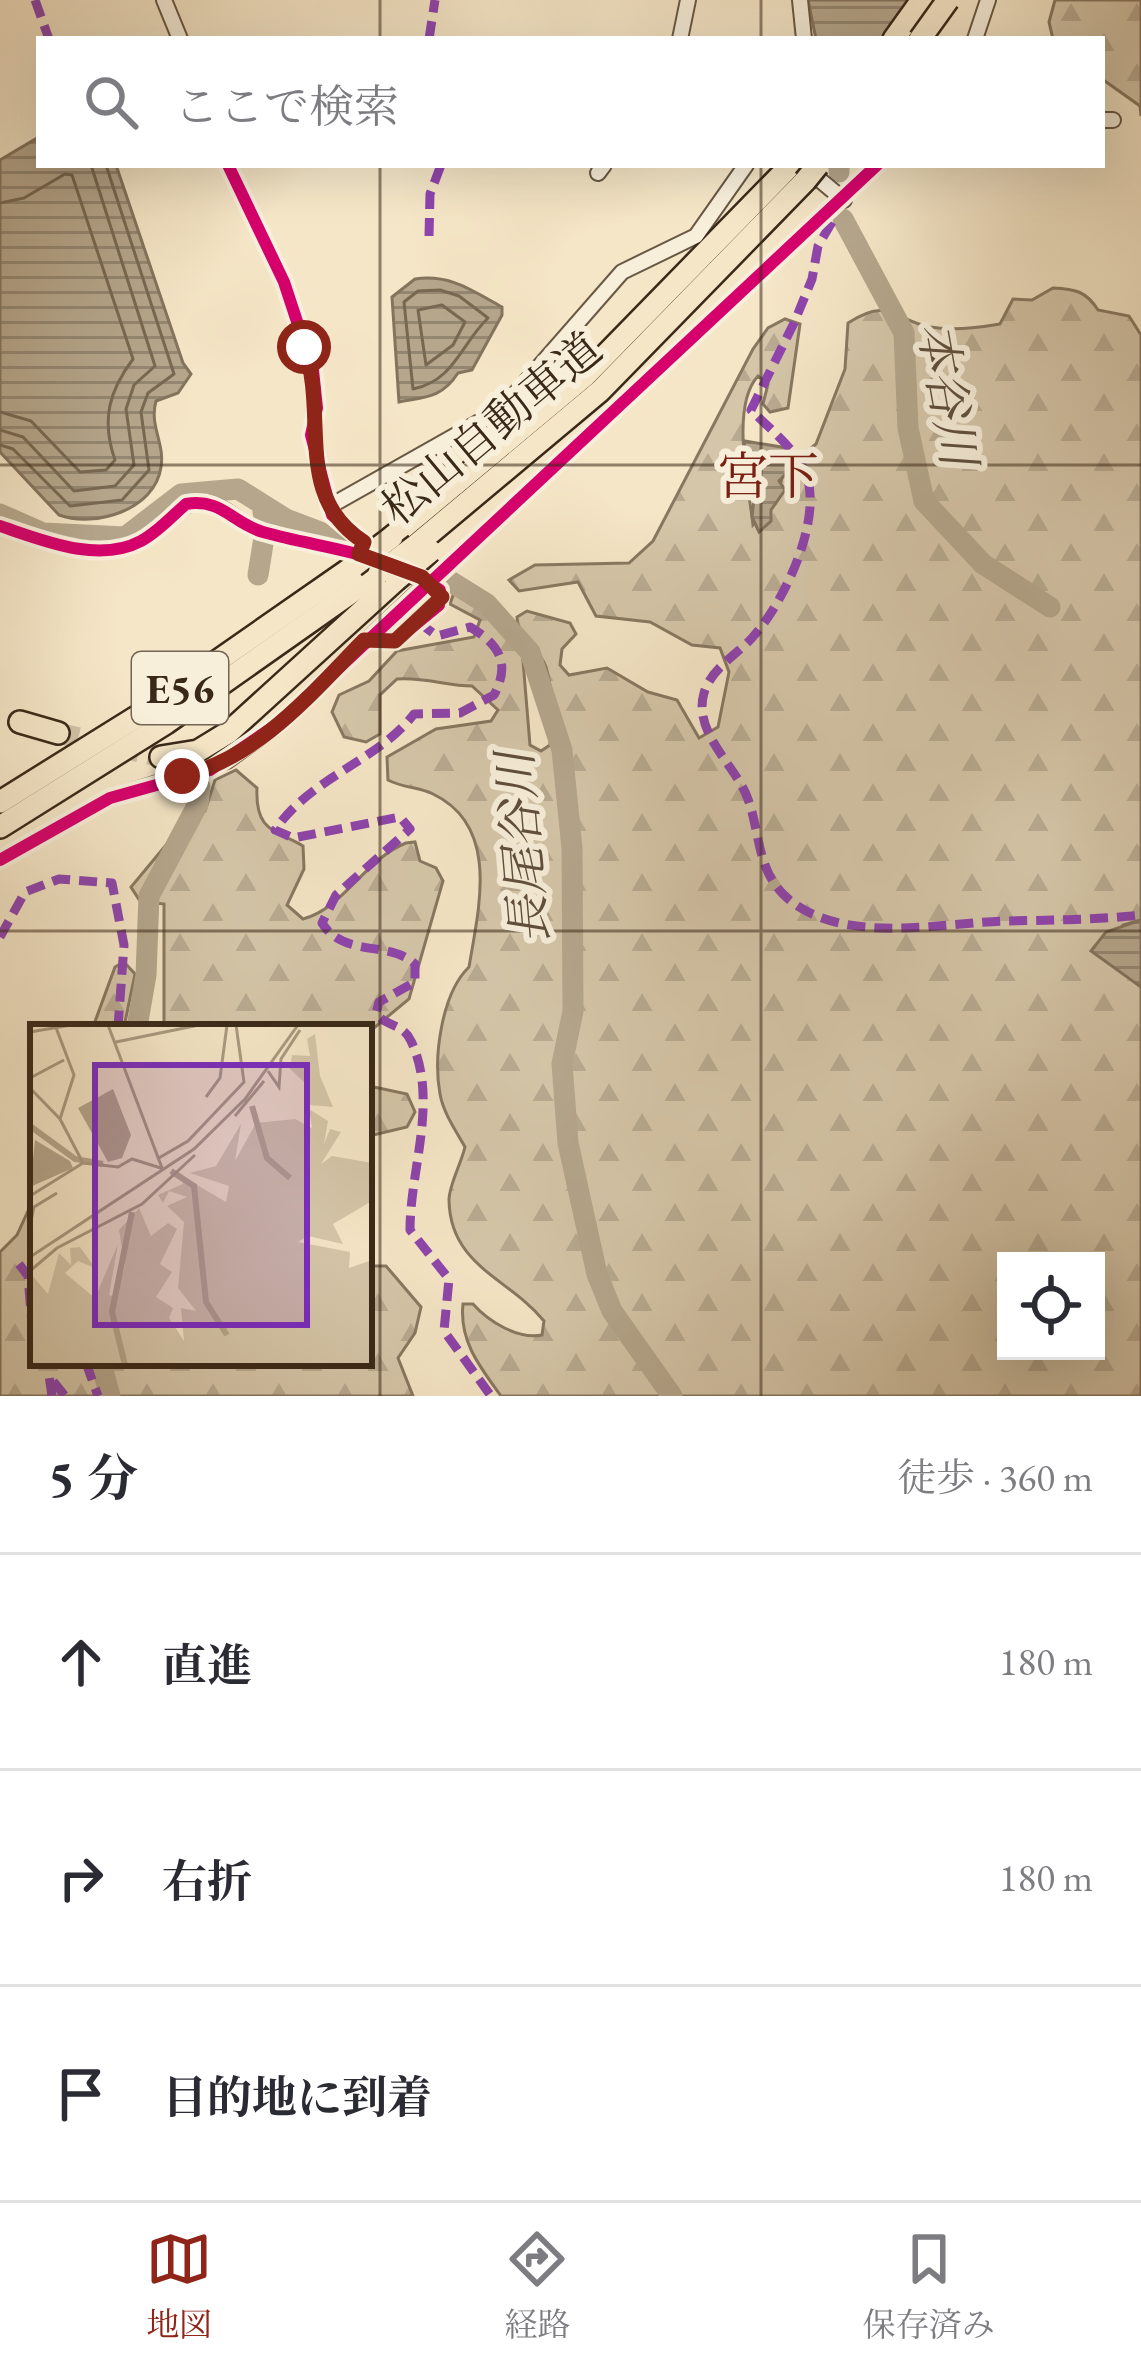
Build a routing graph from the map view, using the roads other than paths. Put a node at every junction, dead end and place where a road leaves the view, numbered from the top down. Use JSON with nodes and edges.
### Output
{"nodes":[{"id":1,"x":164,"y":0,"type":"edge"},
{"id":2,"x":688,"y":0,"type":"edge"},
{"id":3,"x":800,"y":0,"type":"edge"},
{"id":4,"x":988,"y":0,"type":"edge"},
{"id":5,"x":933,"y":3,"type":"edge"},
{"id":6,"x":179,"y":36,"type":"edge"},
{"id":7,"x":681,"y":36,"type":"edge"},
{"id":8,"x":804,"y":36,"type":"edge"},
{"id":9,"x":897,"y":36,"type":"edge"},
{"id":10,"x":926,"y":36,"type":"edge"},
{"id":11,"x":976,"y":36,"type":"edge"},
{"id":12,"x":229,"y":168,"type":"edge"},
{"id":13,"x":744,"y":168,"type":"edge"},
{"id":14,"x":874,"y":168,"type":"edge"},
{"id":15,"x":801,"y":169,"type":"edge"},
{"id":16,"x":844,"y":200,"type":"junction"},
{"id":17,"x":332,"y":505,"type":"junction"},
{"id":18,"x":0,"y":526,"type":"edge"},
{"id":19,"x":359,"y":554,"type":"junction"},
{"id":20,"x":388,"y":576,"type":"junction"},
{"id":21,"x":364,"y":640,"type":"junction"},
{"id":22,"x":20,"y":722,"type":"dead end"},
{"id":23,"x":58,"y":734,"type":"tunnel mouth"},
{"id":24,"x":160,"y":757,"type":"tunnel mouth"},
{"id":25,"x":7,"y":797,"type":"edge"},
{"id":26,"x":0,"y":827,"type":"edge"},
{"id":27,"x":0,"y":860,"type":"edge"}],
"edges":[{"from":1,"to":6,"type":"street"},
{"from":2,"to":7,"type":"street"},
{"from":3,"to":8,"type":"street"},
{"from":4,"to":11,"type":"street"},
{"from":5,"to":9,"type":"highway"},
{"from":5,"to":10,"type":"highway","bridge":true},
{"from":12,"to":17,"type":"street"},
{"from":13,"to":17,"type":"street"},
{"from":14,"to":16,"type":"street"},
{"from":15,"to":16,"type":"street"},
{"from":15,"to":19,"type":"highway","name":"松山自動車道","number":"E56","bridge":true},
{"from":15,"to":20,"type":"highway","name":"松山自動車道","bridge":true},
{"from":16,"to":21,"type":"street","bridge":true},
{"from":17,"to":19,"type":"street"},
{"from":18,"to":19,"type":"street"},
{"from":19,"to":21,"type":"street"},
{"from":19,"to":25,"type":"highway","name":"松山自動車道","number":"E56"},
{"from":20,"to":24,"type":"highway"},
{"from":20,"to":26,"type":"highway","name":"松山自動車道","number":"E56"},
{"from":21,"to":27,"type":"street"},
{"from":22,"to":23,"type":"highway"}]}
